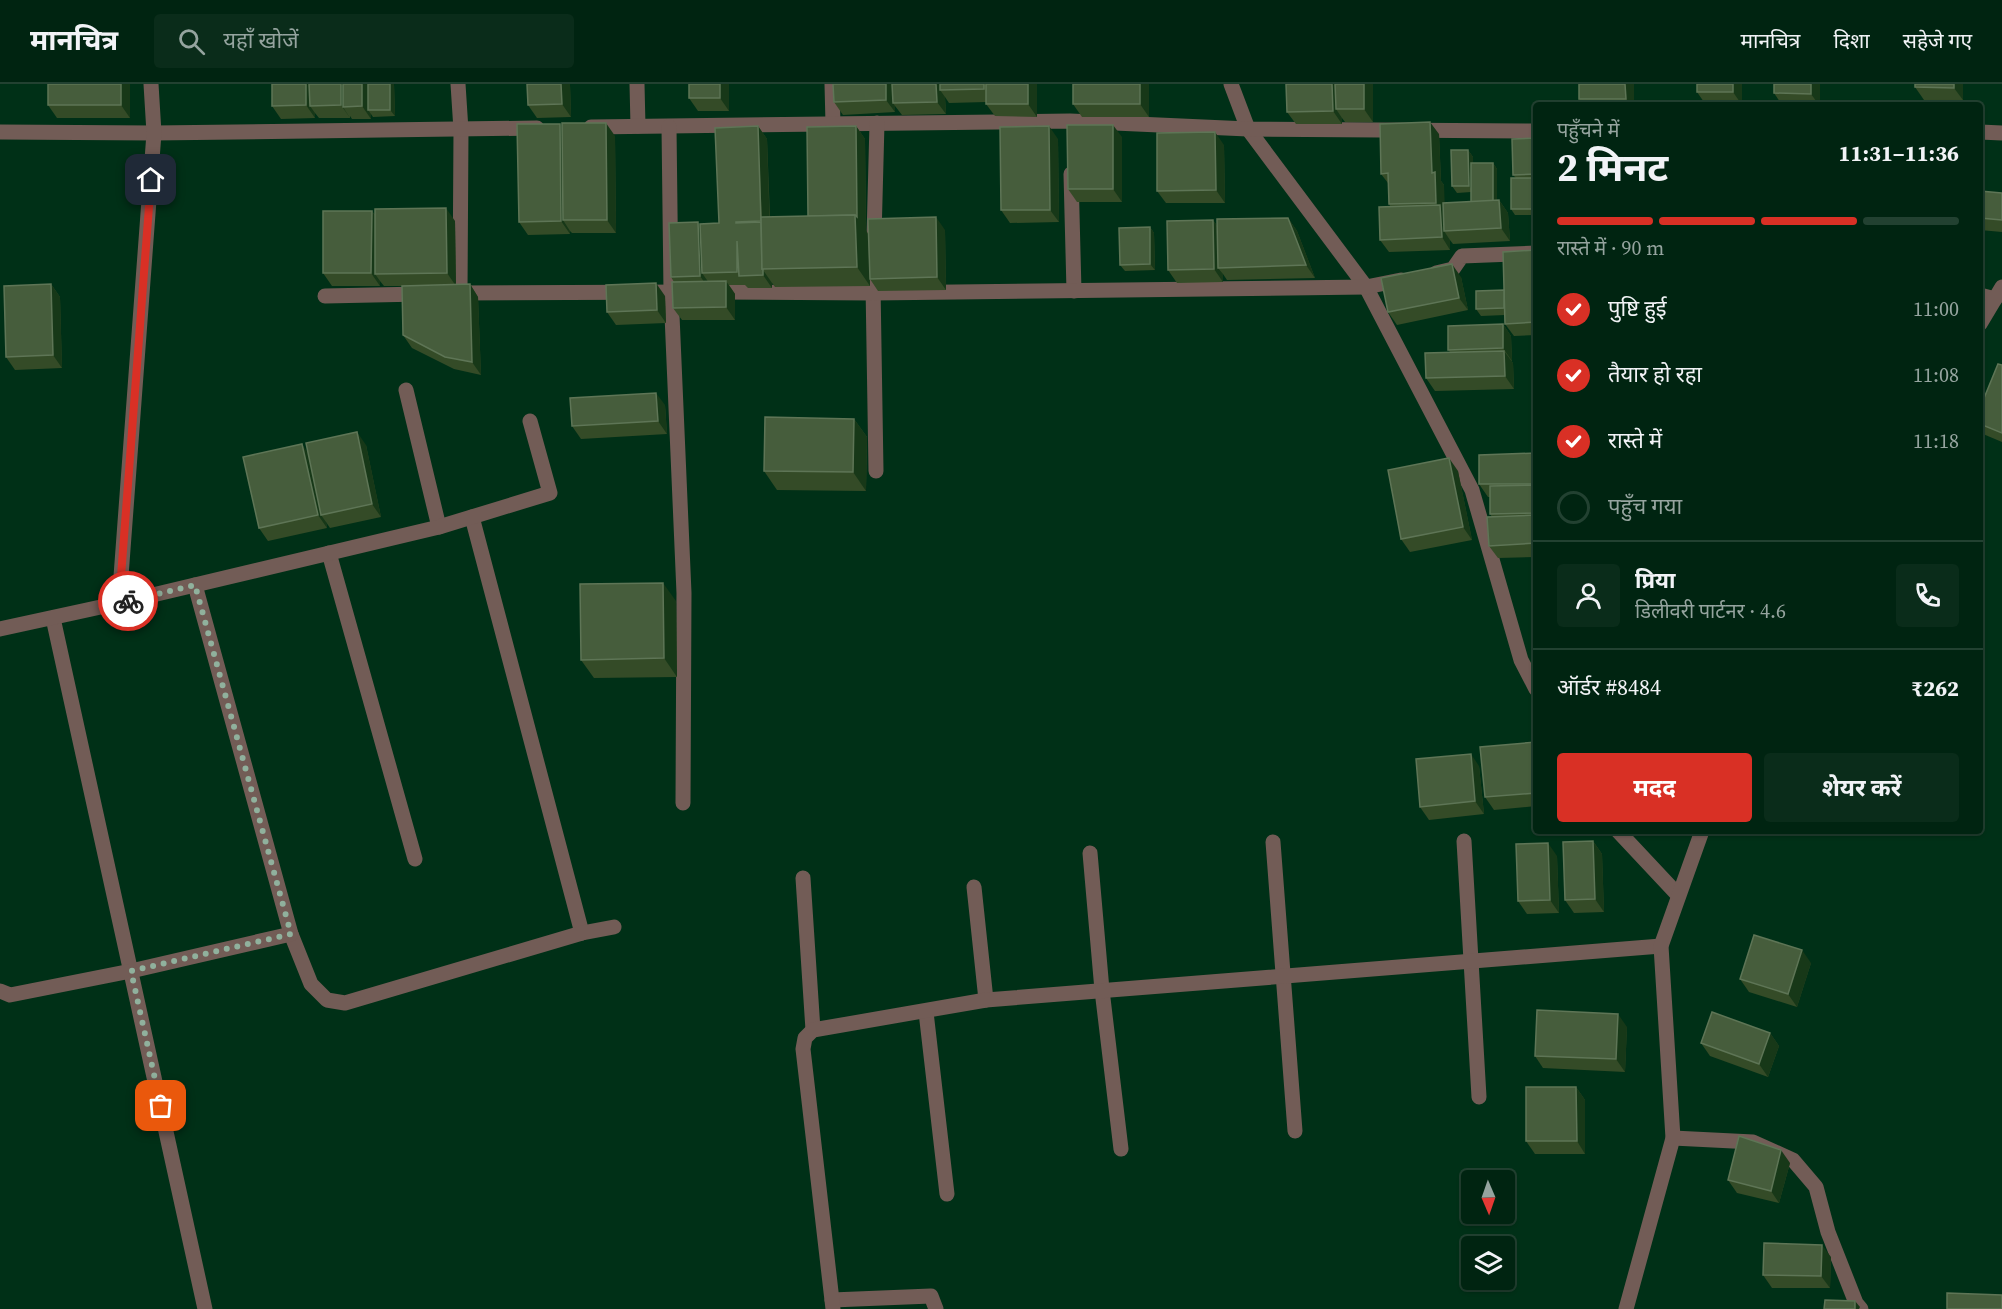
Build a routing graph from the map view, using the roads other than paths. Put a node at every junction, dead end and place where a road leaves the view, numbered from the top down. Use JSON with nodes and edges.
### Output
{"nodes":[{"id":1,"x":151,"y":84,"type":"edge"},
{"id":2,"x":458,"y":84,"type":"edge"},
{"id":3,"x":637,"y":84,"type":"edge"},
{"id":4,"x":832,"y":84,"type":"edge"},
{"id":5,"x":1232,"y":84,"type":"edge"},
{"id":6,"x":877,"y":123,"type":"junction"},
{"id":7,"x":833,"y":124,"type":"junction"},
{"id":8,"x":638,"y":126,"type":"junction"},
{"id":9,"x":579,"y":127,"type":"edge"},
{"id":10,"x":669,"y":127,"type":"junction"},
{"id":11,"x":556,"y":128,"type":"edge"},
{"id":12,"x":1248,"y":129,"type":"junction"},
{"id":13,"x":461,"y":130,"type":"junction"},
{"id":14,"x":1533,"y":131,"type":"edge"},
{"id":15,"x":0,"y":132,"type":"edge"},
{"id":16,"x":1983,"y":132,"type":"edge"},
{"id":17,"x":154,"y":133,"type":"junction"},
{"id":18,"x":2002,"y":133,"type":"edge"},
{"id":19,"x":1071,"y":155,"type":"edge"},
{"id":20,"x":874,"y":248,"type":"edge"},
{"id":21,"x":1533,"y":253,"type":"edge"},
{"id":22,"x":873,"y":270,"type":"edge"},
{"id":23,"x":1366,"y":287,"type":"junction"},
{"id":24,"x":1074,"y":291,"type":"junction"},
{"id":25,"x":671,"y":292,"type":"junction"},
{"id":26,"x":460,"y":293,"type":"junction"},
{"id":27,"x":873,"y":293,"type":"junction"},
{"id":28,"x":1992,"y":293,"type":"edge"},
{"id":29,"x":325,"y":296,"type":"dead end"},
{"id":30,"x":1983,"y":316,"type":"edge"},
{"id":31,"x":406,"y":390,"type":"dead end"},
{"id":32,"x":530,"y":421,"type":"dead end"},
{"id":33,"x":876,"y":471,"type":"dead end"},
{"id":34,"x":472,"y":517,"type":"junction"},
{"id":35,"x":439,"y":527,"type":"junction"},
{"id":36,"x":329,"y":553,"type":"junction"},
{"id":37,"x":195,"y":585,"type":"junction"},
{"id":38,"x":119,"y":603,"type":"junction"},
{"id":39,"x":52,"y":618,"type":"junction"},
{"id":40,"x":0,"y":629,"type":"edge"},
{"id":41,"x":1533,"y":683,"type":"edge"},
{"id":42,"x":683,"y":803,"type":"dead end"},
{"id":43,"x":1621,"y":834,"type":"edge"},
{"id":44,"x":1701,"y":834,"type":"edge"},
{"id":45,"x":1464,"y":841,"type":"dead end"},
{"id":46,"x":1273,"y":842,"type":"dead end"},
{"id":47,"x":1090,"y":853,"type":"dead end"},
{"id":48,"x":415,"y":859,"type":"dead end"},
{"id":49,"x":804,"y":878,"type":"dead end"},
{"id":50,"x":974,"y":887,"type":"dead end"},
{"id":51,"x":1678,"y":895,"type":"junction"},
{"id":52,"x":614,"y":927,"type":"dead end"},
{"id":53,"x":582,"y":933,"type":"junction"},
{"id":54,"x":291,"y":934,"type":"junction"},
{"id":55,"x":1661,"y":946,"type":"junction"},
{"id":56,"x":1470,"y":962,"type":"junction"},
{"id":57,"x":131,"y":971,"type":"junction"},
{"id":58,"x":1282,"y":976,"type":"junction"},
{"id":59,"x":1102,"y":990,"type":"junction"},
{"id":60,"x":0,"y":991,"type":"edge"},
{"id":61,"x":986,"y":1000,"type":"junction"},
{"id":62,"x":926,"y":1012,"type":"junction"},
{"id":63,"x":813,"y":1030,"type":"junction"},
{"id":64,"x":1479,"y":1097,"type":"dead end"},
{"id":65,"x":1295,"y":1131,"type":"dead end"},
{"id":66,"x":1673,"y":1138,"type":"junction"},
{"id":67,"x":1121,"y":1149,"type":"dead end"},
{"id":68,"x":947,"y":1194,"type":"dead end"},
{"id":69,"x":833,"y":1304,"type":"edge"},
{"id":70,"x":205,"y":1309,"type":"edge"},
{"id":71,"x":936,"y":1309,"type":"edge"},
{"id":72,"x":1626,"y":1309,"type":"edge"},
{"id":73,"x":1861,"y":1309,"type":"edge"}],
"edges":[{"from":1,"to":17,"type":"street"},
{"from":2,"to":13,"type":"street"},
{"from":3,"to":8,"type":"street"},
{"from":4,"to":7,"type":"street"},
{"from":5,"to":12,"type":"street"},
{"from":6,"to":7,"type":"street"},
{"from":6,"to":12,"type":"street"},
{"from":6,"to":20,"type":"street"},
{"from":7,"to":10,"type":"street"},
{"from":8,"to":9,"type":"street"},
{"from":8,"to":10,"type":"street"},
{"from":10,"to":25,"type":"street"},
{"from":11,"to":13,"type":"street"},
{"from":12,"to":14,"type":"street"},
{"from":12,"to":23,"type":"street"},
{"from":13,"to":17,"type":"street"},
{"from":13,"to":26,"type":"street"},
{"from":15,"to":17,"type":"street"},
{"from":16,"to":18,"type":"street"},
{"from":17,"to":38,"type":"street"},
{"from":19,"to":24,"type":"street"},
{"from":21,"to":23,"type":"street"},
{"from":22,"to":27,"type":"street"},
{"from":23,"to":24,"type":"street"},
{"from":23,"to":41,"type":"street"},
{"from":24,"to":27,"type":"street"},
{"from":25,"to":26,"type":"street"},
{"from":25,"to":27,"type":"street"},
{"from":25,"to":42,"type":"street"},
{"from":26,"to":29,"type":"street"},
{"from":27,"to":33,"type":"street"},
{"from":28,"to":30,"type":"street"},
{"from":31,"to":35,"type":"street"},
{"from":32,"to":34,"type":"street"},
{"from":34,"to":35,"type":"street"},
{"from":34,"to":53,"type":"street"},
{"from":35,"to":36,"type":"street"},
{"from":36,"to":37,"type":"street"},
{"from":36,"to":48,"type":"street"},
{"from":37,"to":38,"type":"street"},
{"from":37,"to":54,"type":"street"},
{"from":38,"to":39,"type":"street"},
{"from":39,"to":40,"type":"street"},
{"from":39,"to":57,"type":"street"},
{"from":43,"to":51,"type":"street"},
{"from":44,"to":51,"type":"street"},
{"from":45,"to":56,"type":"street"},
{"from":46,"to":58,"type":"street"},
{"from":47,"to":59,"type":"street"},
{"from":49,"to":63,"type":"street"},
{"from":50,"to":61,"type":"street"},
{"from":51,"to":55,"type":"street"},
{"from":52,"to":53,"type":"street"},
{"from":53,"to":54,"type":"street"},
{"from":54,"to":57,"type":"street"},
{"from":55,"to":56,"type":"street"},
{"from":55,"to":66,"type":"street"},
{"from":56,"to":58,"type":"street"},
{"from":56,"to":64,"type":"street"},
{"from":57,"to":60,"type":"street"},
{"from":57,"to":70,"type":"street"},
{"from":58,"to":59,"type":"street"},
{"from":58,"to":65,"type":"street"},
{"from":59,"to":61,"type":"street"},
{"from":59,"to":67,"type":"street"},
{"from":61,"to":62,"type":"street"},
{"from":62,"to":63,"type":"street"},
{"from":62,"to":68,"type":"street"},
{"from":63,"to":69,"type":"street"},
{"from":66,"to":72,"type":"street"},
{"from":66,"to":73,"type":"street"},
{"from":69,"to":71,"type":"street"}]}
